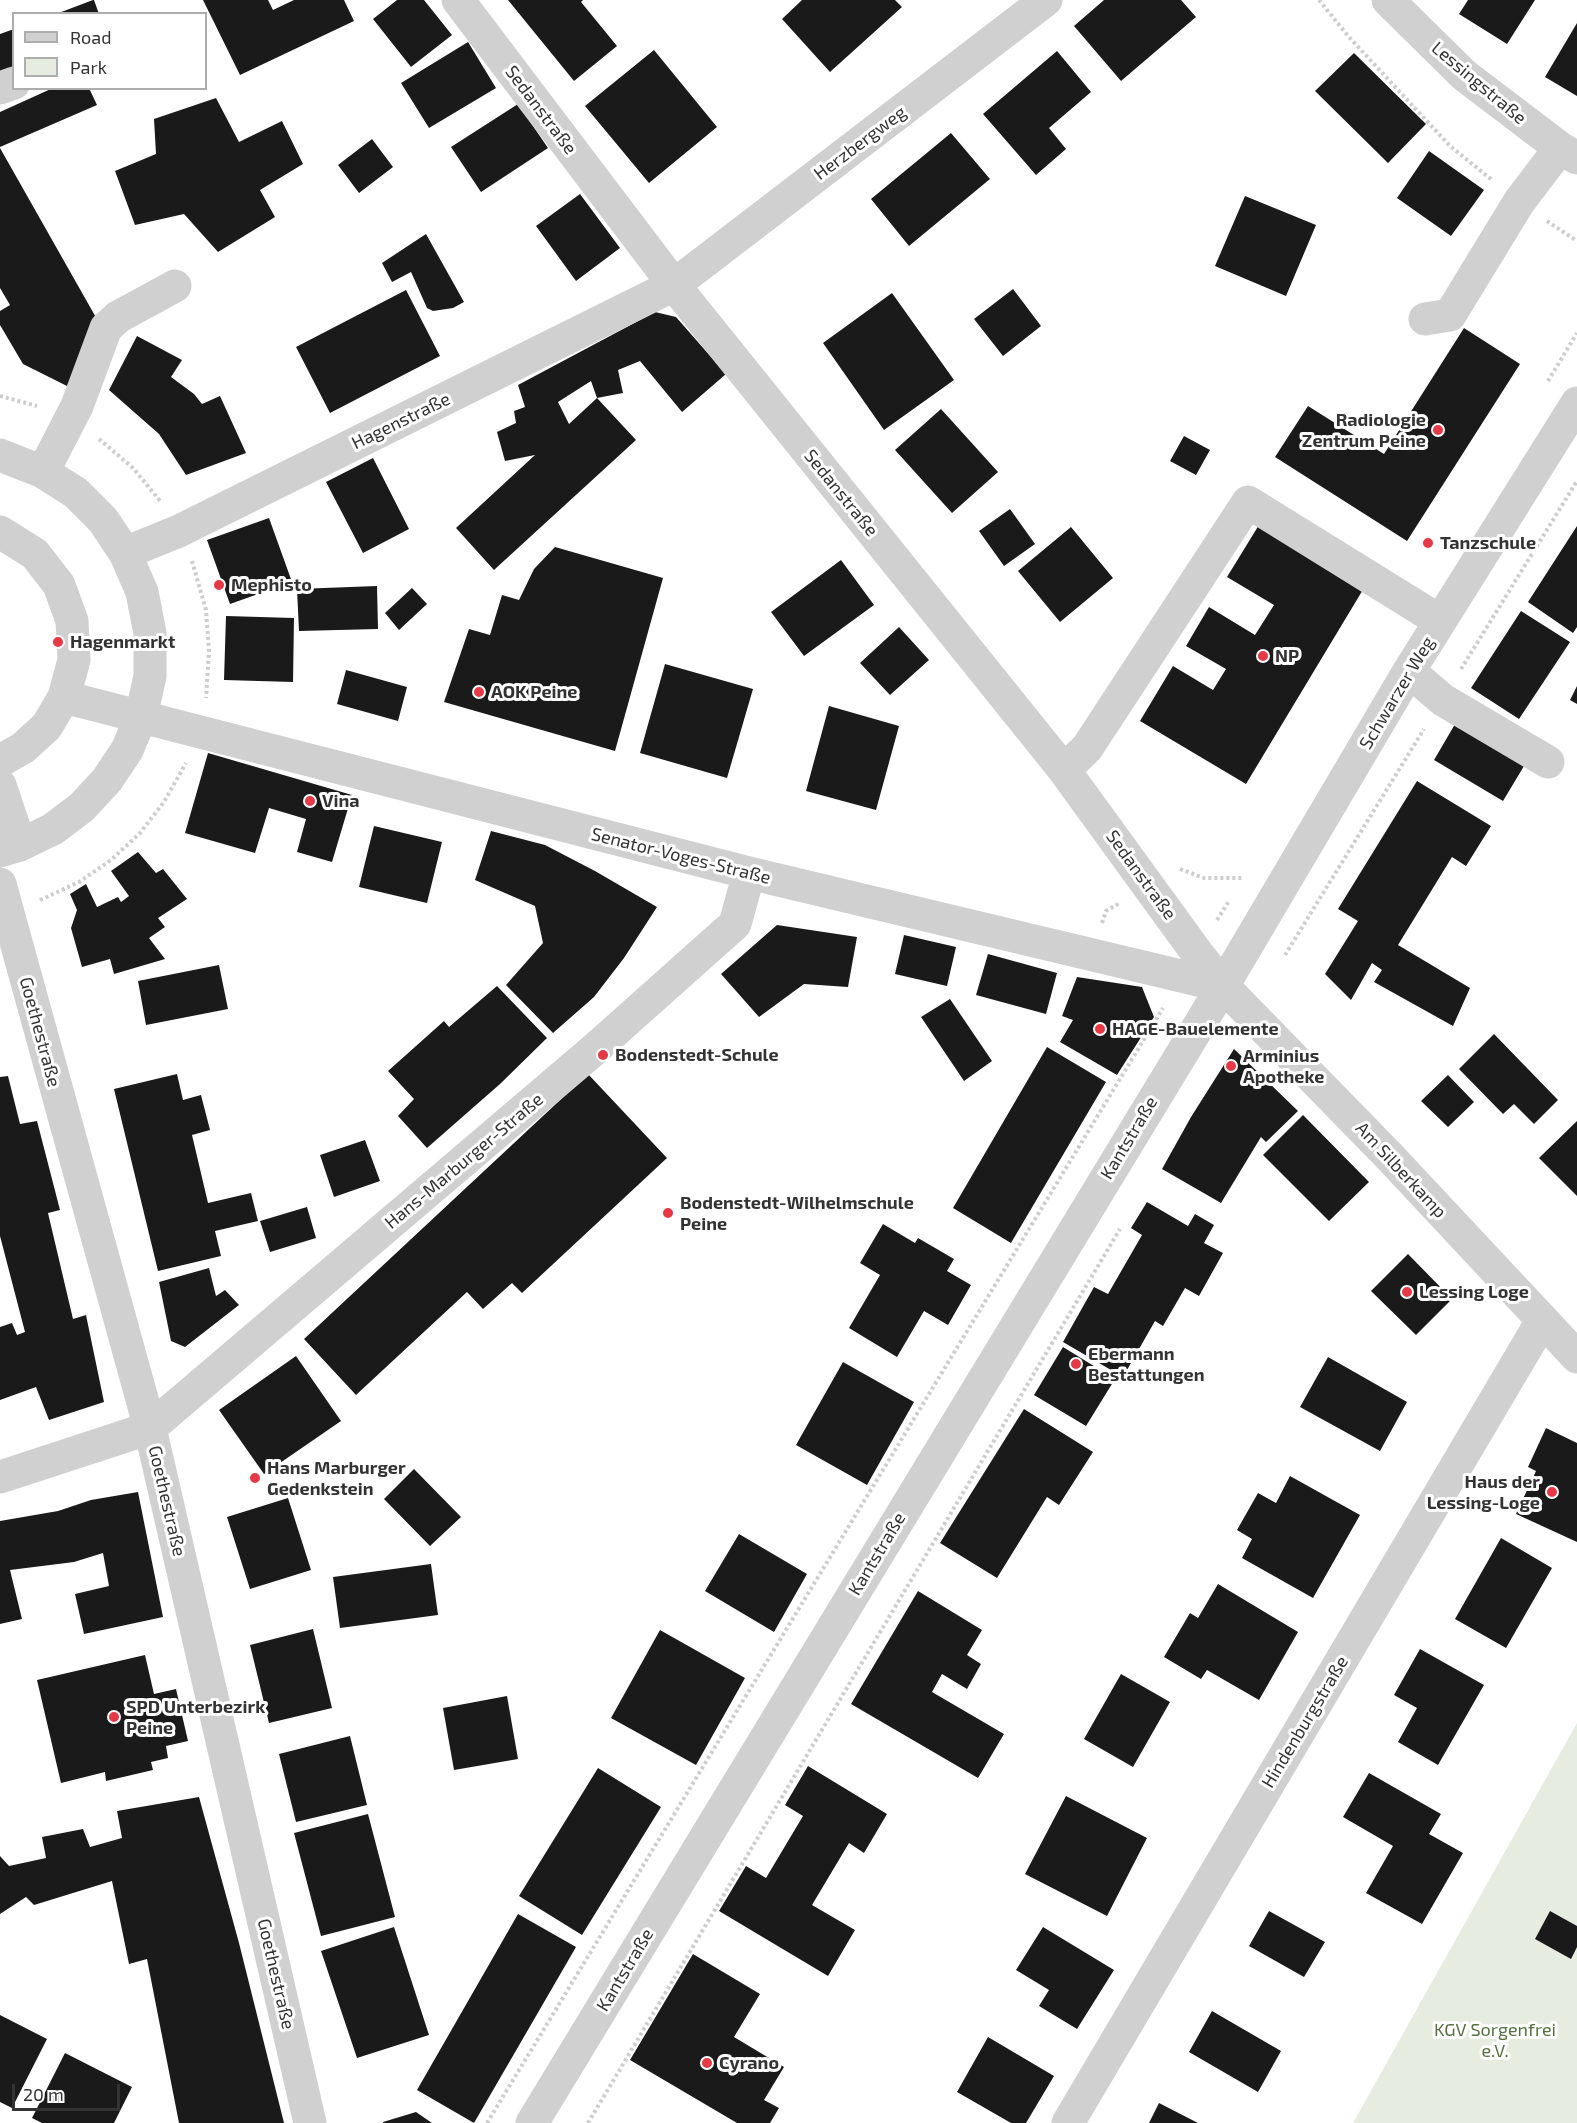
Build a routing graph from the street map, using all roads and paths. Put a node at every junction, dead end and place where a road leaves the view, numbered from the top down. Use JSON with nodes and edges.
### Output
{"nodes":[{"id":1,"x":458,"y":0,"type":"edge"},
{"id":2,"x":1046,"y":0,"type":"edge"},
{"id":3,"x":1318,"y":0,"type":"edge"},
{"id":4,"x":1388,"y":0,"type":"edge"},
{"id":5,"x":1568,"y":153,"type":"edge"},
{"id":6,"x":1519,"y":202,"type":"junction"},
{"id":7,"x":1577,"y":241,"type":"edge"},
{"id":8,"x":674,"y":285,"type":"junction"},
{"id":9,"x":175,"y":286,"type":"dead end"},
{"id":10,"x":1425,"y":319,"type":"dead end"},
{"id":11,"x":1577,"y":403,"type":"edge"},
{"id":12,"x":0,"y":455,"type":"edge"},
{"id":13,"x":43,"y":471,"type":"junction"},
{"id":14,"x":1577,"y":481,"type":"edge"},
{"id":15,"x":0,"y":531,"type":"edge"},
{"id":16,"x":125,"y":553,"type":"junction"},
{"id":17,"x":1440,"y":621,"type":"junction"},
{"id":18,"x":1409,"y":671,"type":"junction"},
{"id":19,"x":64,"y":696,"type":"junction"},
{"id":20,"x":1443,"y":700,"type":"junction"},
{"id":21,"x":141,"y":717,"type":"junction"},
{"id":22,"x":0,"y":761,"type":"edge"},
{"id":23,"x":1548,"y":762,"type":"dead end"},
{"id":24,"x":1064,"y":770,"type":"junction"},
{"id":25,"x":0,"y":785,"type":"edge"},
{"id":26,"x":10,"y":848,"type":"edge"},
{"id":27,"x":749,"y":873,"type":"junction"},
{"id":28,"x":0,"y":885,"type":"edge"},
{"id":29,"x":1285,"y":956,"type":"dead end"},
{"id":30,"x":1182,"y":976,"type":"junction"},
{"id":31,"x":1223,"y":986,"type":"junction"},
{"id":32,"x":1122,"y":1226,"type":"dead end"},
{"id":33,"x":1542,"y":1320,"type":"junction"},
{"id":34,"x":1577,"y":1357,"type":"edge"},
{"id":35,"x":150,"y":1428,"type":"junction"},
{"id":36,"x":0,"y":1478,"type":"edge"},
{"id":37,"x":542,"y":2119,"type":"edge"},
{"id":38,"x":310,"y":2123,"type":"edge"},
{"id":39,"x":487,"y":2123,"type":"edge"},
{"id":40,"x":588,"y":2123,"type":"edge"},
{"id":41,"x":1068,"y":2123,"type":"edge"}],
"edges":[{"from":1,"to":8,"type":"street","name":"Sedanstraße"},
{"from":2,"to":8,"type":"street","name":"Herzbergweg"},
{"from":3,"to":6,"type":"path"},
{"from":4,"to":5,"type":"street","name":"Lessingstraße"},
{"from":5,"to":6,"type":"street"},
{"from":6,"to":7,"type":"path"},
{"from":6,"to":10,"type":"street"},
{"from":8,"to":16,"type":"street","name":"Hagenstraße"},
{"from":8,"to":24,"type":"street","name":"Sedanstraße"},
{"from":9,"to":13,"type":"street"},
{"from":11,"to":17,"type":"street","name":"Schwarzer Weg"},
{"from":12,"to":13,"type":"street"},
{"from":13,"to":16,"type":"street"},
{"from":14,"to":20,"type":"path"},
{"from":15,"to":19,"type":"street"},
{"from":16,"to":21,"type":"street"},
{"from":17,"to":18,"type":"street","name":"Schwarzer Weg"},
{"from":17,"to":24,"type":"street"},
{"from":18,"to":20,"type":"street"},
{"from":18,"to":31,"type":"street","name":"Schwarzer Weg"},
{"from":19,"to":21,"type":"street","name":"Senator-Voges-Straße"},
{"from":19,"to":22,"type":"street"},
{"from":20,"to":23,"type":"street"},
{"from":20,"to":29,"type":"path"},
{"from":21,"to":26,"type":"street"},
{"from":21,"to":27,"type":"street","name":"Senator-Voges-Straße"},
{"from":24,"to":31,"type":"street","name":"Sedanstraße"},
{"from":25,"to":26,"type":"street"},
{"from":27,"to":30,"type":"street","name":"Senator-Voges-Straße"},
{"from":27,"to":35,"type":"street","name":"Hans-Marburger-Straße"},
{"from":28,"to":35,"type":"street","name":"Goethestraße"},
{"from":30,"to":31,"type":"street","name":"Senator-Voges-Straße"},
{"from":30,"to":39,"type":"path"},
{"from":31,"to":33,"type":"street","name":"Am Silberkamp"},
{"from":31,"to":37,"type":"street","name":"Kantstraße"},
{"from":32,"to":40,"type":"path"},
{"from":33,"to":34,"type":"street","name":"Am Silberkamp"},
{"from":33,"to":41,"type":"street","name":"Hindenburgstraße"},
{"from":35,"to":36,"type":"street"},
{"from":35,"to":38,"type":"street","name":"Goethestraße"}]}
